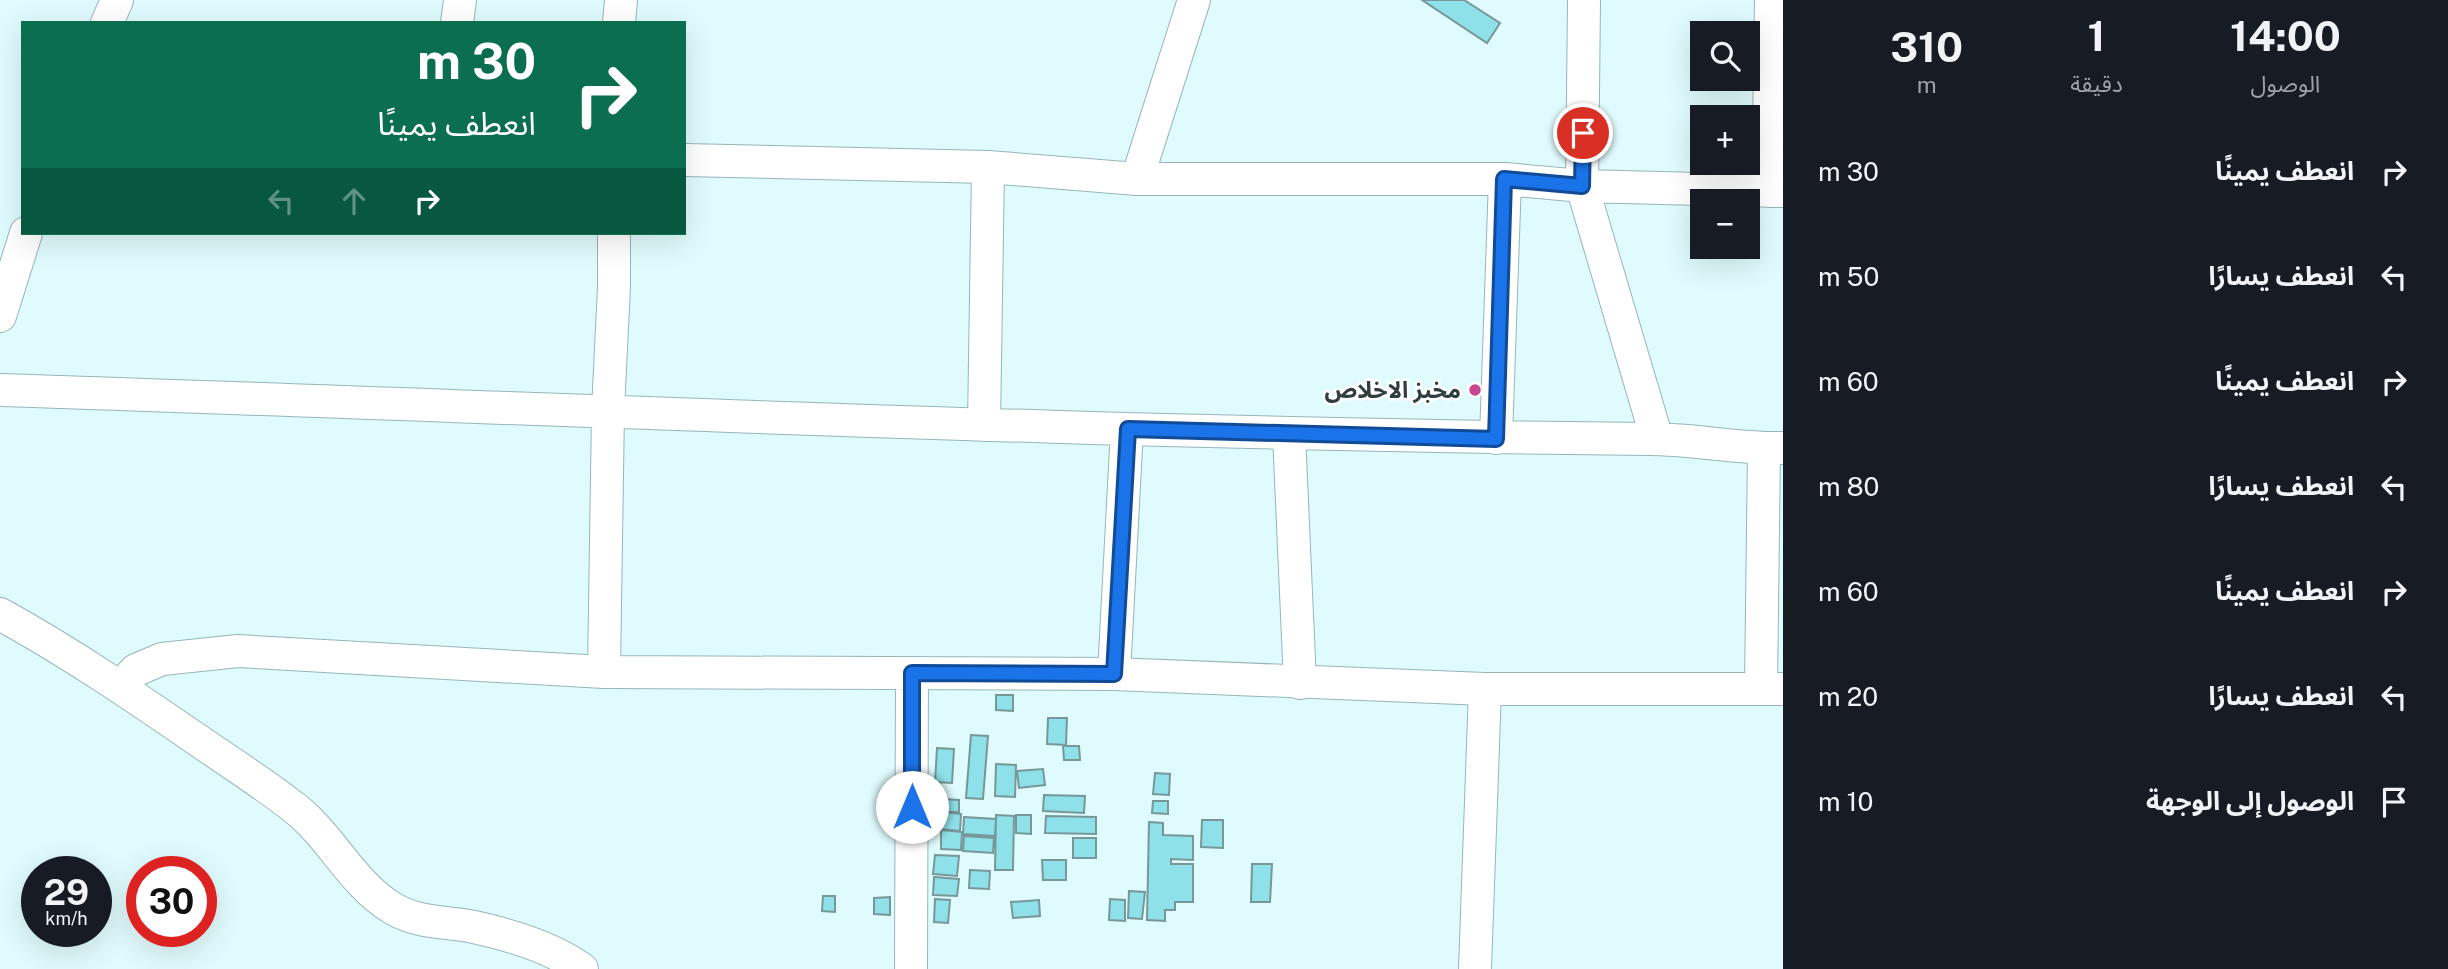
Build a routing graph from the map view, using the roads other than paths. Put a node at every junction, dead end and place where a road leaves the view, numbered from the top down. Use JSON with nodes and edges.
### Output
{"nodes":[{"id":1,"x":117,"y":0,"type":"edge"},
{"id":2,"x":460,"y":0,"type":"edge"},
{"id":3,"x":621,"y":0,"type":"edge"},
{"id":4,"x":1194,"y":0,"type":"edge"},
{"id":5,"x":1584,"y":0,"type":"edge"},
{"id":6,"x":1771,"y":0,"type":"edge"},
{"id":7,"x":108,"y":21,"type":"edge"},
{"id":8,"x":457,"y":21,"type":"edge"},
{"id":9,"x":619,"y":21,"type":"edge"},
{"id":10,"x":686,"y":160,"type":"edge"},
{"id":11,"x":988,"y":167,"type":"junction"},
{"id":12,"x":1504,"y":179,"type":"junction"},
{"id":13,"x":1137,"y":180,"type":"junction"},
{"id":14,"x":1582,"y":186,"type":"junction"},
{"id":15,"x":1775,"y":191,"type":"edge"},
{"id":16,"x":25,"y":235,"type":"edge"},
{"id":17,"x":614,"y":235,"type":"edge"},
{"id":18,"x":0,"y":316,"type":"edge"},
{"id":19,"x":0,"y":390,"type":"edge"},
{"id":20,"x":608,"y":410,"type":"junction"},
{"id":21,"x":984,"y":425,"type":"junction"},
{"id":22,"x":1128,"y":429,"type":"junction"},
{"id":23,"x":1289,"y":433,"type":"junction"},
{"id":24,"x":1496,"y":439,"type":"junction"},
{"id":25,"x":1657,"y":439,"type":"junction"},
{"id":26,"x":1774,"y":449,"type":"edge"},
{"id":27,"x":0,"y":614,"type":"edge"},
{"id":28,"x":604,"y":672,"type":"junction"},
{"id":29,"x":912,"y":673,"type":"junction"},
{"id":30,"x":1114,"y":674,"type":"junction"},
{"id":31,"x":1300,"y":683,"type":"junction"},
{"id":32,"x":120,"y":686,"type":"junction"},
{"id":33,"x":1772,"y":688,"type":"edge"},
{"id":34,"x":1485,"y":689,"type":"junction"},
{"id":35,"x":582,"y":969,"type":"edge"},
{"id":36,"x":911,"y":969,"type":"edge"},
{"id":37,"x":1475,"y":969,"type":"edge"}],
"edges":[{"from":1,"to":7,"type":"street"},
{"from":2,"to":8,"type":"street"},
{"from":3,"to":9,"type":"street"},
{"from":4,"to":13,"type":"street"},
{"from":5,"to":14,"type":"street"},
{"from":6,"to":15,"type":"street"},
{"from":10,"to":11,"type":"street"},
{"from":11,"to":13,"type":"street"},
{"from":11,"to":21,"type":"street"},
{"from":12,"to":13,"type":"street"},
{"from":12,"to":14,"type":"street"},
{"from":12,"to":24,"type":"street"},
{"from":14,"to":15,"type":"street"},
{"from":14,"to":25,"type":"street"},
{"from":16,"to":18,"type":"street"},
{"from":17,"to":20,"type":"street"},
{"from":19,"to":20,"type":"street"},
{"from":20,"to":21,"type":"street"},
{"from":20,"to":28,"type":"street"},
{"from":21,"to":22,"type":"street"},
{"from":22,"to":23,"type":"street"},
{"from":22,"to":30,"type":"street"},
{"from":23,"to":24,"type":"street"},
{"from":23,"to":31,"type":"street"},
{"from":24,"to":25,"type":"street"},
{"from":25,"to":26,"type":"street"},
{"from":26,"to":33,"type":"street"},
{"from":27,"to":32,"type":"street"},
{"from":28,"to":29,"type":"street"},
{"from":28,"to":32,"type":"street"},
{"from":29,"to":30,"type":"street"},
{"from":29,"to":36,"type":"street"},
{"from":30,"to":31,"type":"street"},
{"from":31,"to":34,"type":"street"},
{"from":32,"to":35,"type":"street"},
{"from":33,"to":34,"type":"street"},
{"from":34,"to":37,"type":"street"}]}
